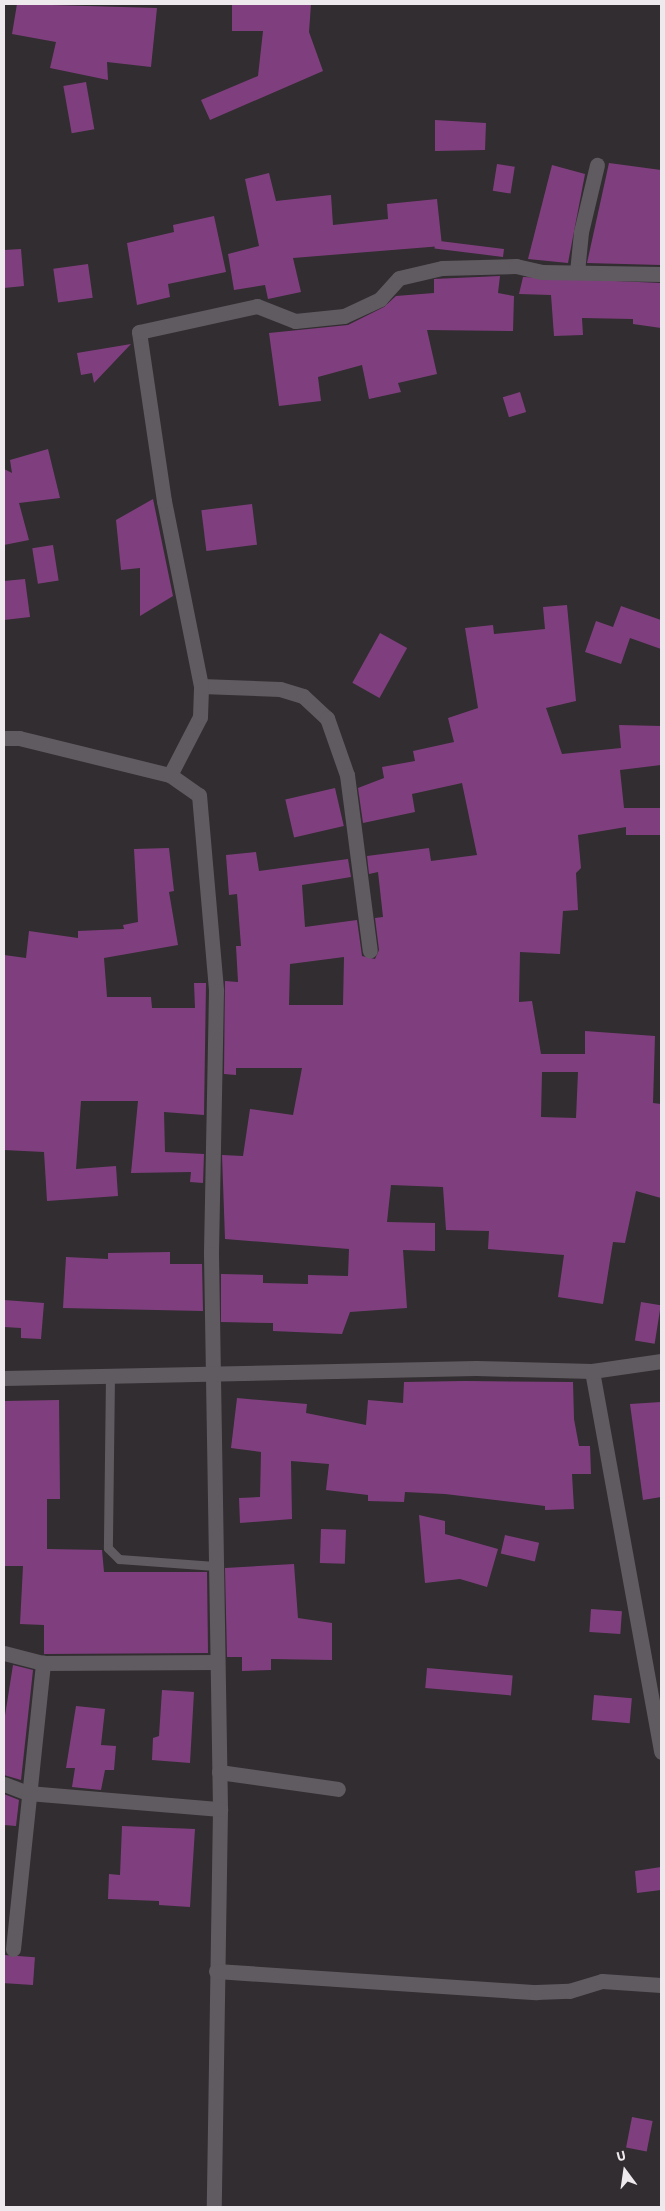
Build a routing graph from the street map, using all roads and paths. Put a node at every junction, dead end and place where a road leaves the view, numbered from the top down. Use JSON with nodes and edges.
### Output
{"nodes":[{"id":1,"x":597,"y":165,"type":"dead end"},
{"id":2,"x":577,"y":272,"type":"junction"},
{"id":3,"x":661,"y":274,"type":"edge"},
{"id":4,"x":201,"y":686,"type":"junction"},
{"id":5,"x":4,"y":738,"type":"edge"},
{"id":6,"x":170,"y":775,"type":"junction"},
{"id":7,"x":370,"y":951,"type":"dead end"},
{"id":8,"x":661,"y":1361,"type":"edge"},
{"id":9,"x":592,"y":1371,"type":"junction"},
{"id":10,"x":212,"y":1373,"type":"junction"},
{"id":11,"x":110,"y":1375,"type":"junction"},
{"id":12,"x":4,"y":1378,"type":"edge"},
{"id":13,"x":215,"y":1566,"type":"junction"},
{"id":14,"x":4,"y":1653,"type":"edge"},
{"id":15,"x":217,"y":1662,"type":"junction"},
{"id":16,"x":43,"y":1663,"type":"junction"},
{"id":17,"x":661,"y":1752,"type":"edge"},
{"id":18,"x":219,"y":1772,"type":"junction"},
{"id":19,"x":4,"y":1784,"type":"edge"},
{"id":20,"x":338,"y":1788,"type":"dead end"},
{"id":21,"x":28,"y":1793,"type":"junction"},
{"id":22,"x":220,"y":1809,"type":"junction"},
{"id":23,"x":13,"y":1949,"type":"dead end"},
{"id":24,"x":216,"y":1971,"type":"junction"},
{"id":25,"x":661,"y":1985,"type":"edge"},
{"id":26,"x":214,"y":2207,"type":"edge"}],
"edges":[{"from":1,"to":2,"type":"street"},
{"from":2,"to":3,"type":"street"},
{"from":2,"to":4,"type":"street"},
{"from":4,"to":6,"type":"street"},
{"from":4,"to":7,"type":"street"},
{"from":5,"to":6,"type":"street"},
{"from":6,"to":10,"type":"street"},
{"from":8,"to":9,"type":"street"},
{"from":9,"to":10,"type":"street"},
{"from":9,"to":17,"type":"street"},
{"from":10,"to":11,"type":"street"},
{"from":10,"to":13,"type":"street"},
{"from":11,"to":12,"type":"street"},
{"from":11,"to":13,"type":"lane"},
{"from":13,"to":15,"type":"street"},
{"from":14,"to":16,"type":"street"},
{"from":15,"to":16,"type":"street"},
{"from":15,"to":18,"type":"street"},
{"from":16,"to":21,"type":"street"},
{"from":18,"to":20,"type":"street"},
{"from":18,"to":22,"type":"street"},
{"from":19,"to":21,"type":"street"},
{"from":21,"to":22,"type":"street"},
{"from":21,"to":23,"type":"street"},
{"from":22,"to":24,"type":"street"},
{"from":24,"to":25,"type":"street"},
{"from":24,"to":26,"type":"street"}]}
